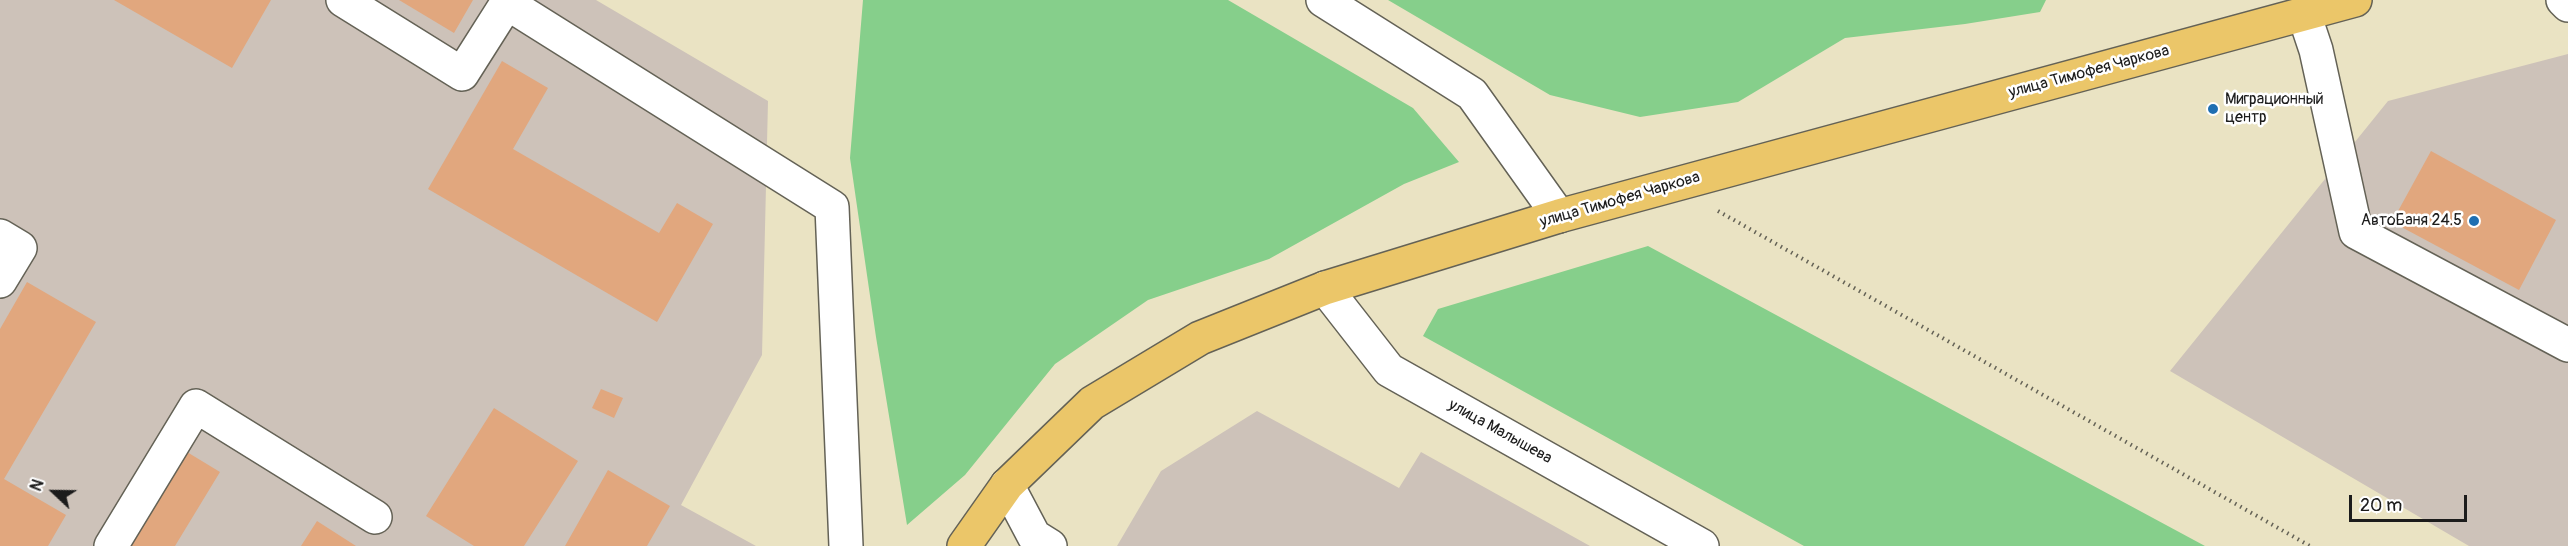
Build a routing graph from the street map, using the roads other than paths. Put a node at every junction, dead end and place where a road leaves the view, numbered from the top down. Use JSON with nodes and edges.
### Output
{"nodes":[{"id":1,"x":343,"y":0,"type":"edge"},
{"id":2,"x":1323,"y":0,"type":"edge"},
{"id":3,"x":2355,"y":0,"type":"edge"},
{"id":4,"x":2564,"y":0,"type":"edge"},
{"id":5,"x":2568,"y":5,"type":"edge"},
{"id":6,"x":2304,"y":14,"type":"junction"},
{"id":7,"x":1559,"y":216,"type":"junction"},
{"id":8,"x":0,"y":236,"type":"edge"},
{"id":9,"x":0,"y":281,"type":"edge"},
{"id":10,"x":1325,"y":288,"type":"junction"},
{"id":11,"x":2568,"y":345,"type":"edge"},
{"id":12,"x":1007,"y":485,"type":"junction"},
{"id":13,"x":375,"y":517,"type":"dead end"},
{"id":14,"x":111,"y":546,"type":"edge"},
{"id":15,"x":846,"y":546,"type":"edge"},
{"id":16,"x":964,"y":546,"type":"edge"},
{"id":17,"x":1050,"y":546,"type":"edge"},
{"id":18,"x":1702,"y":546,"type":"edge"}],
"edges":[{"from":1,"to":15,"type":"lane"},
{"from":2,"to":7,"type":"lane"},
{"from":3,"to":6,"type":"main road","name":"улица Тимофея Чаркова"},
{"from":4,"to":5,"type":"lane"},
{"from":6,"to":7,"type":"main road","name":"улица Тимофея Чаркова"},
{"from":6,"to":11,"type":"lane"},
{"from":7,"to":10,"type":"main road","name":"улица Тимофея Чаркова"},
{"from":8,"to":9,"type":"lane"},
{"from":10,"to":12,"type":"main road","name":"улица Тимофея Чаркова"},
{"from":10,"to":18,"type":"lane","name":"улица Малышева"},
{"from":12,"to":16,"type":"main road","name":"улица Тимофея Чаркова"},
{"from":12,"to":17,"type":"lane"},
{"from":13,"to":14,"type":"lane"}]}
